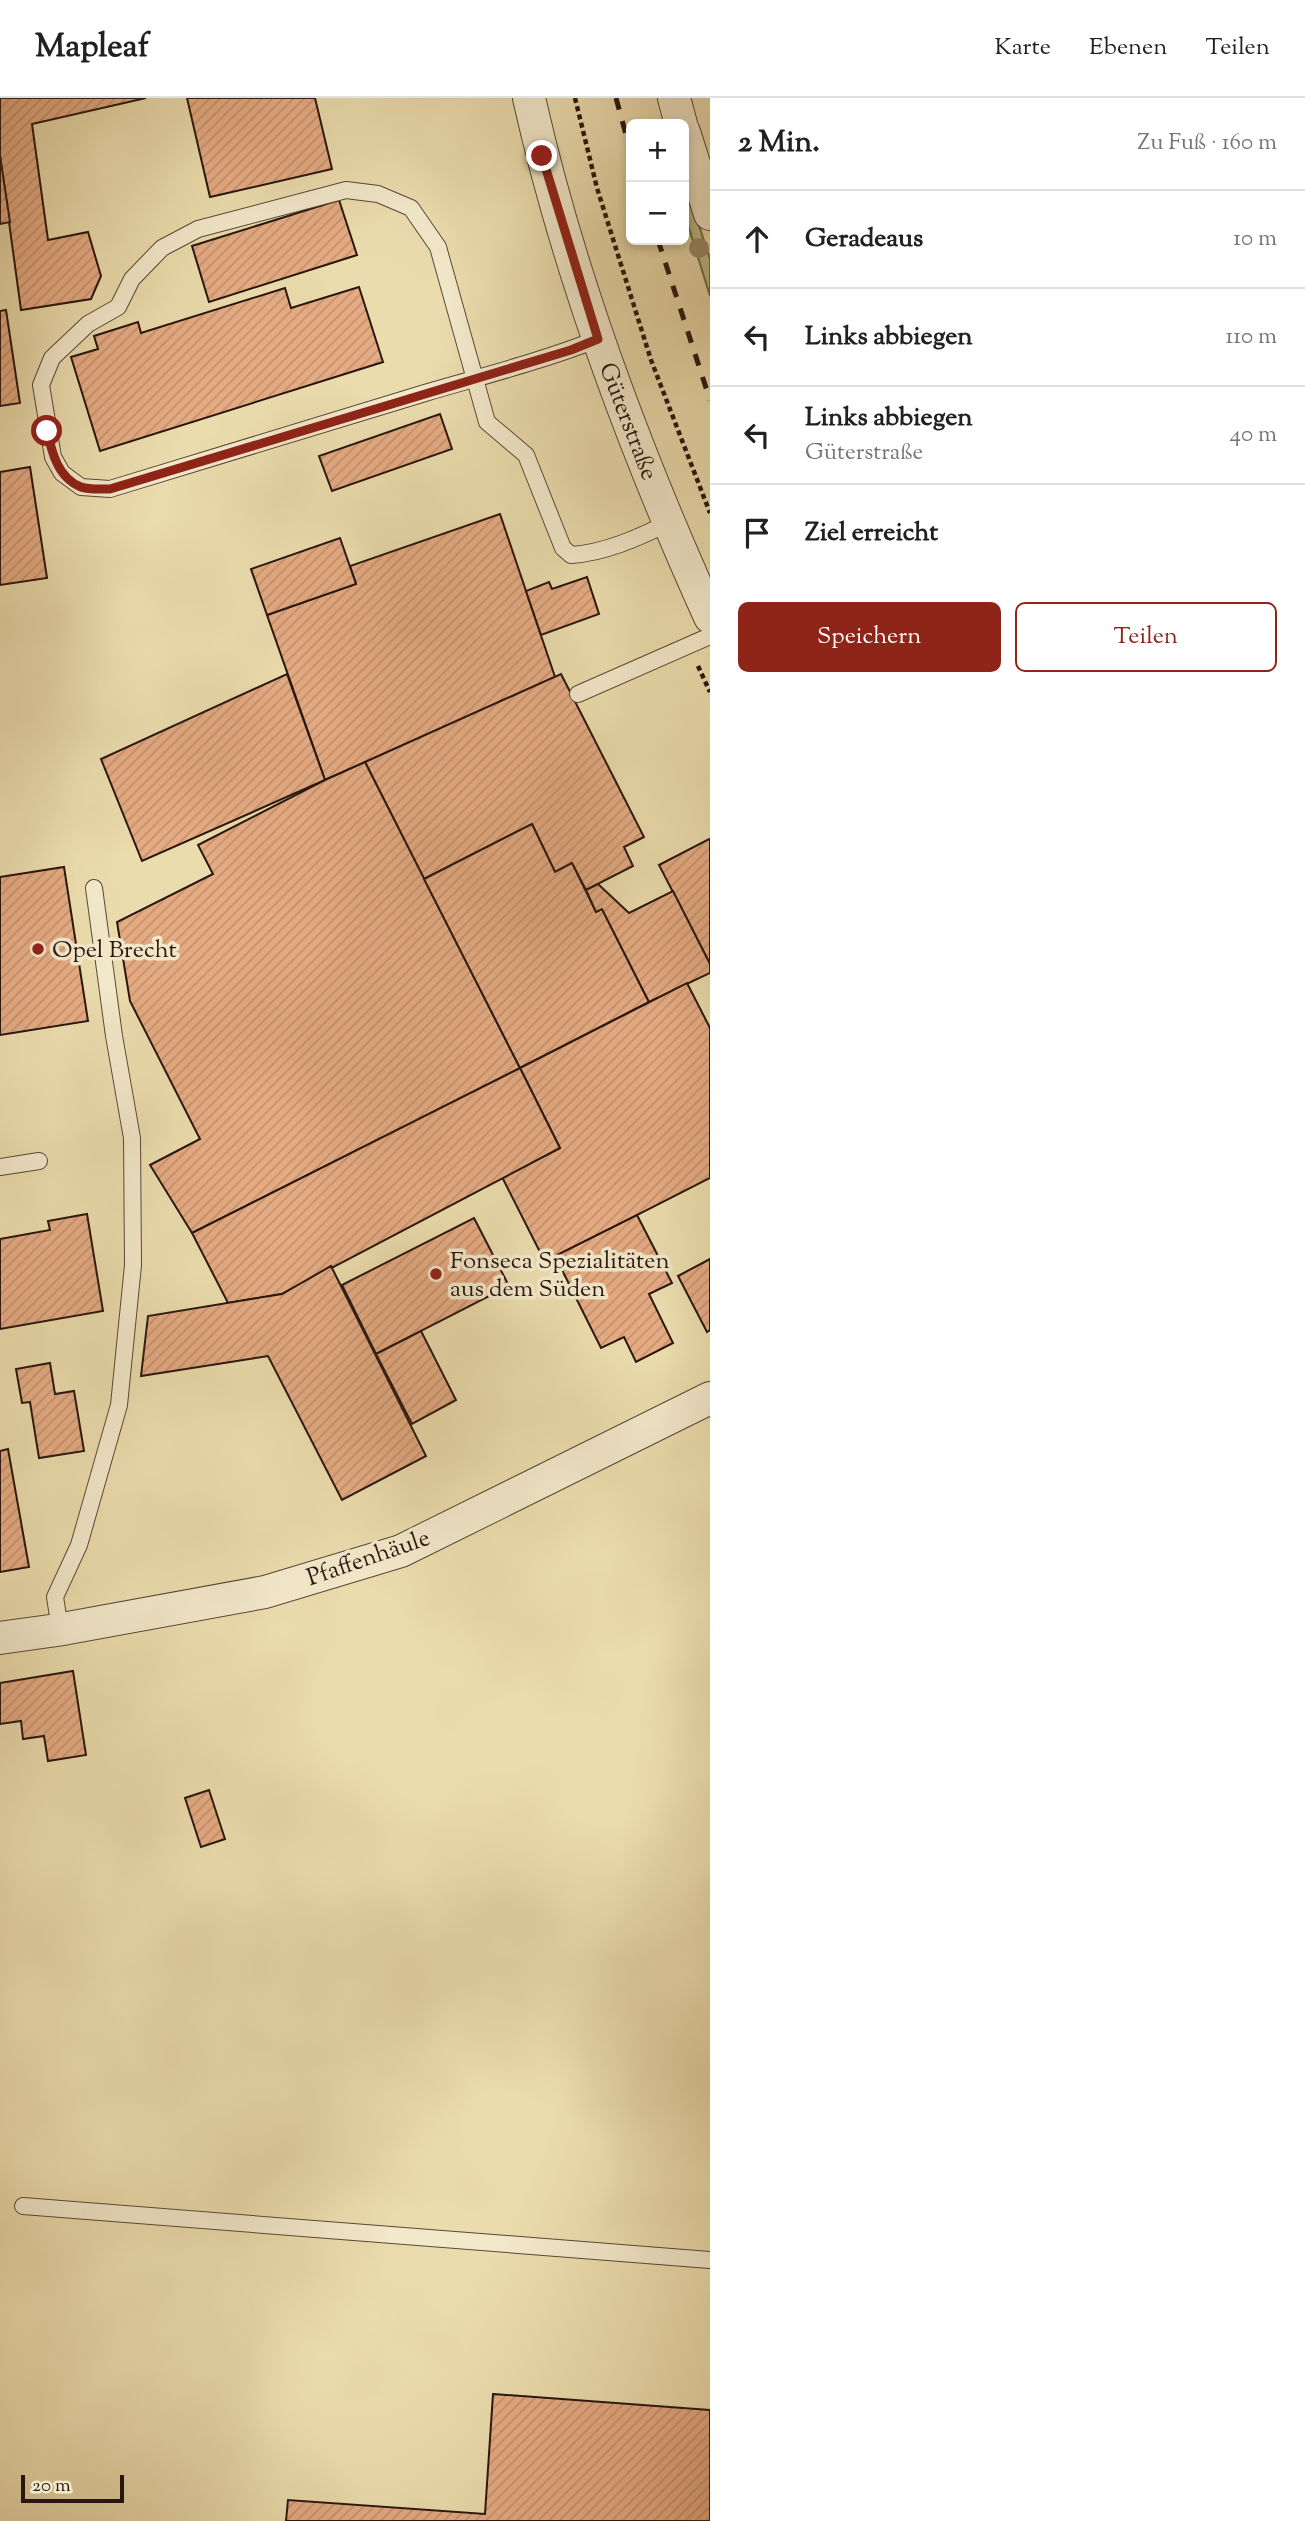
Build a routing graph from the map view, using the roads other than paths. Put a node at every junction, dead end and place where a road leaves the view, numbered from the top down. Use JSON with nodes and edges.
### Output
{"nodes":[{"id":1,"x":529,"y":98,"type":"edge"},
{"id":2,"x":674,"y":98,"type":"edge"},
{"id":3,"x":680,"y":119,"type":"edge"},
{"id":4,"x":689,"y":148,"type":"edge"},
{"id":5,"x":710,"y":214,"type":"edge"},
{"id":6,"x":598,"y":339,"type":"junction"},
{"id":7,"x":473,"y":378,"type":"junction"},
{"id":8,"x":668,"y":523,"type":"junction"},
{"id":9,"x":710,"y":617,"type":"edge"},
{"id":10,"x":710,"y":636,"type":"edge"},
{"id":11,"x":578,"y":694,"type":"dead end"},
{"id":12,"x":94,"y":888,"type":"dead end"},
{"id":13,"x":40,"y":1161,"type":"dead end"},
{"id":14,"x":0,"y":1167,"type":"edge"},
{"id":15,"x":710,"y":1398,"type":"edge"},
{"id":16,"x":60,"y":1629,"type":"junction"},
{"id":17,"x":0,"y":1638,"type":"edge"},
{"id":18,"x":23,"y":2206,"type":"dead end"},
{"id":19,"x":710,"y":2260,"type":"edge"}],
"edges":[{"from":1,"to":6,"type":"street","name":"Güterstraße"},
{"from":2,"to":3,"type":"street"},
{"from":4,"to":5,"type":"street"},
{"from":6,"to":7,"type":"lane"},
{"from":6,"to":8,"type":"street","name":"Güterstraße"},
{"from":7,"to":7,"type":"lane"},
{"from":7,"to":8,"type":"lane"},
{"from":8,"to":9,"type":"street","name":"Güterstraße"},
{"from":10,"to":11,"type":"lane"},
{"from":12,"to":16,"type":"lane"},
{"from":13,"to":14,"type":"lane"},
{"from":15,"to":16,"type":"street","name":"Pfaffenhäule"},
{"from":16,"to":17,"type":"street","name":"Pfaffenhäule"},
{"from":18,"to":19,"type":"lane"}]}
